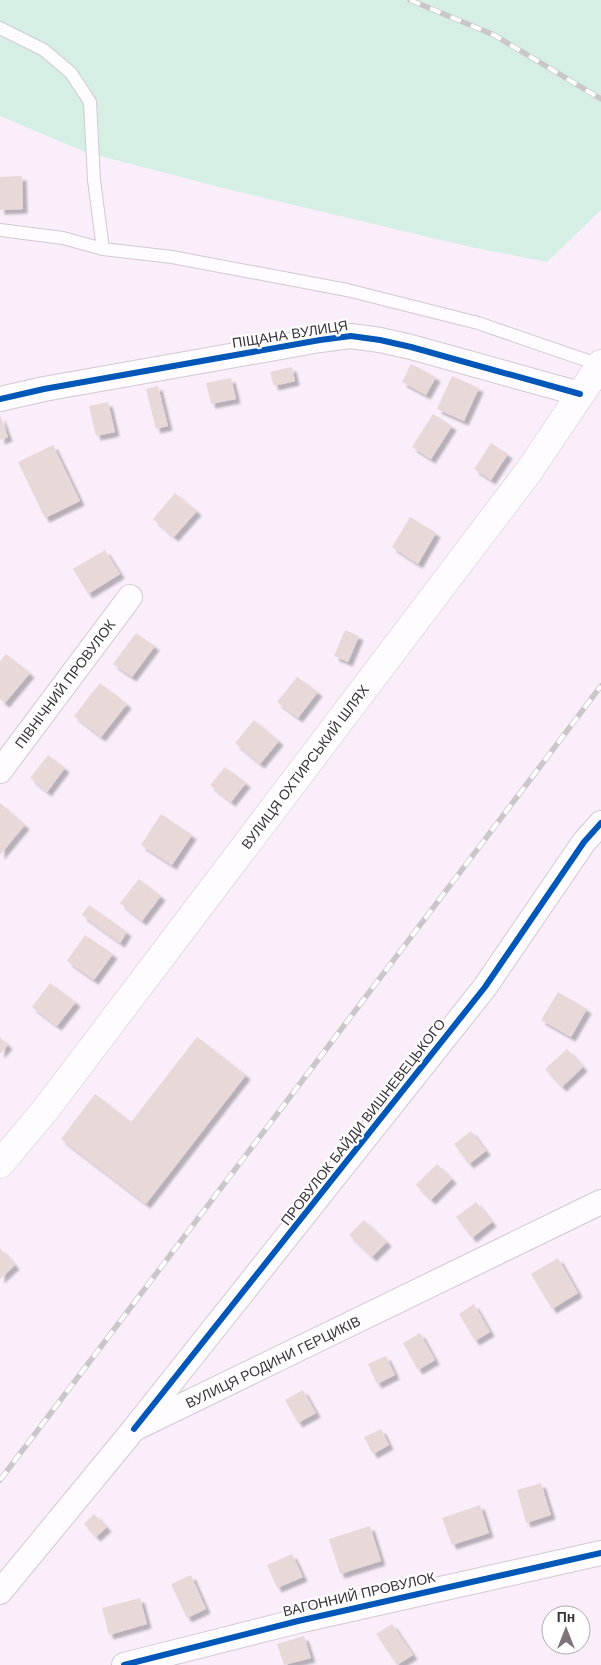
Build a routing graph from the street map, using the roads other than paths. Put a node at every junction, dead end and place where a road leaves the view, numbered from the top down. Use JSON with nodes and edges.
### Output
{"nodes":[{"id":1,"x":0,"y":28,"type":"edge"},
{"id":2,"x":0,"y":230,"type":"edge"},
{"id":3,"x":103,"y":249,"type":"junction"},
{"id":4,"x":601,"y":365,"type":"edge"},
{"id":5,"x":580,"y":394,"type":"junction"},
{"id":6,"x":0,"y":399,"type":"edge"},
{"id":7,"x":130,"y":597,"type":"dead end"},
{"id":8,"x":0,"y":771,"type":"edge"},
{"id":9,"x":601,"y":823,"type":"edge"},
{"id":10,"x":0,"y":1164,"type":"edge"},
{"id":11,"x":601,"y":1202,"type":"edge"},
{"id":12,"x":134,"y":1429,"type":"junction"},
{"id":13,"x":601,"y":1553,"type":"edge"},
{"id":14,"x":0,"y":1592,"type":"edge"},
{"id":15,"x":124,"y":1665,"type":"edge"}],
"edges":[{"from":1,"to":3,"type":"lane"},
{"from":2,"to":3,"type":"lane"},
{"from":3,"to":4,"type":"lane"},
{"from":4,"to":5,"type":"main road","name":"ВУЛИЦЯ ОХТИРСЬКИЙ ШЛЯХ"},
{"from":5,"to":6,"type":"street","name":"ПІЩАНА ВУЛИЦЯ"},
{"from":5,"to":10,"type":"main road","name":"ВУЛИЦЯ ОХТИРСЬКИЙ ШЛЯХ"},
{"from":7,"to":8,"type":"street","name":"ПІВНІЧНИЙ ПРОВУЛОК"},
{"from":9,"to":12,"type":"street","name":"ПРОВУЛОК БАЙДИ ВИШНЕВЕЦЬКОГО"},
{"from":11,"to":12,"type":"street","name":"ВУЛИЦЯ РОДИНИ ГЕРЦИКІВ"},
{"from":12,"to":14,"type":"street","name":"ВУЛИЦЯ РОДИНИ ГЕРЦИКІВ"},
{"from":13,"to":15,"type":"street","name":"ВАГОННИЙ ПРОВУЛОК"}]}
